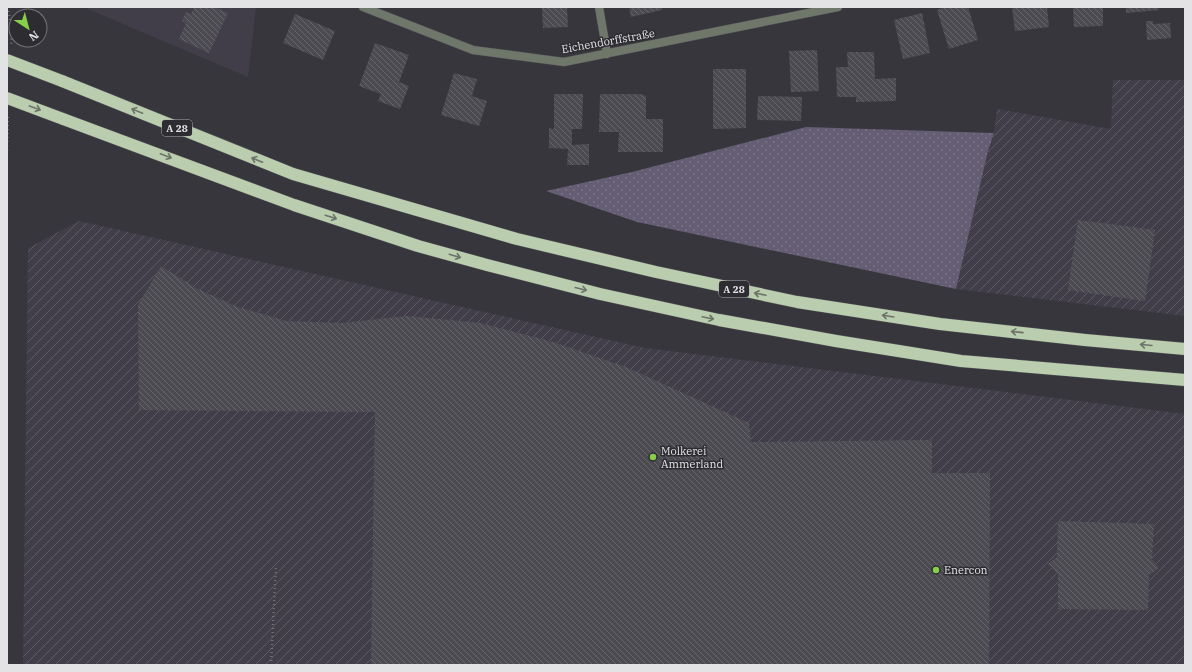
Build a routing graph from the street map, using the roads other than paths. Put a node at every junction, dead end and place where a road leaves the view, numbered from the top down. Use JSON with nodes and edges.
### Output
{"nodes":[{"id":1,"x":363,"y":7,"type":"edge"},
{"id":2,"x":599,"y":7,"type":"edge"},
{"id":3,"x":838,"y":7,"type":"edge"},
{"id":4,"x":607,"y":54,"type":"junction"},
{"id":5,"x":7,"y":60,"type":"edge"},
{"id":6,"x":7,"y":98,"type":"edge"},
{"id":7,"x":1185,"y":349,"type":"edge"},
{"id":8,"x":1185,"y":380,"type":"edge"}],
"edges":[{"from":1,"to":4,"type":"street","name":"Eichendorffstraße"},
{"from":2,"to":4,"type":"street"},
{"from":3,"to":4,"type":"street","name":"Eichendorffstraße"},
{"from":7,"to":5,"type":"highway","number":"A 28","one_way":true,"bridge":true},
{"from":6,"to":8,"type":"highway","one_way":true,"bridge":true}]}
